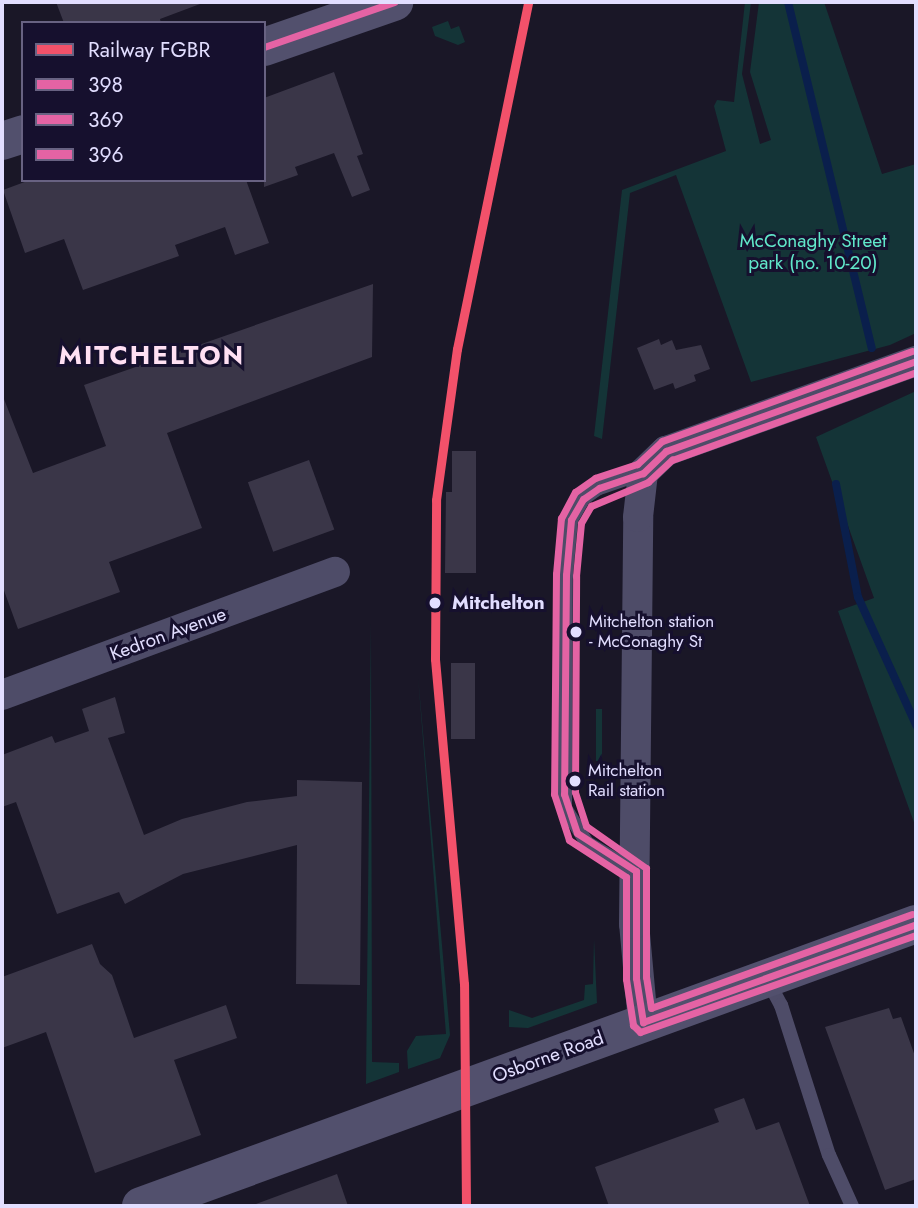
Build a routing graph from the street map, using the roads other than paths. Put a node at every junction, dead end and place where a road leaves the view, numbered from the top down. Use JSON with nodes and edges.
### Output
{"nodes":[{"id":1,"x":394,"y":2,"type":"edge"},
{"id":2,"x":266,"y":46,"type":"edge"},
{"id":3,"x":21,"y":135,"type":"edge"},
{"id":4,"x":2,"y":141,"type":"edge"},
{"id":5,"x":916,"y":361,"type":"edge"},
{"id":6,"x":643,"y":473,"type":"junction"},
{"id":7,"x":335,"y":572,"type":"dead end"},
{"id":8,"x":2,"y":695,"type":"edge"},
{"id":9,"x":636,"y":871,"type":"junction"},
{"id":10,"x":916,"y":924,"type":"edge"},
{"id":11,"x":766,"y":978,"type":"junction"},
{"id":12,"x":643,"y":1022,"type":"junction"},
{"id":13,"x":141,"y":1206,"type":"edge"},
{"id":14,"x":852,"y":1206,"type":"edge"}],
"edges":[{"from":1,"to":2,"type":"street"},
{"from":3,"to":4,"type":"street"},
{"from":5,"to":6,"type":"street"},
{"from":6,"to":9,"type":"street"},
{"from":6,"to":9,"type":"lane"},
{"from":7,"to":8,"type":"street","name":"Kedron Avenue"},
{"from":9,"to":12,"type":"street"},
{"from":10,"to":11,"type":"street","name":"Osborne Road"},
{"from":11,"to":12,"type":"street","name":"Osborne Road"},
{"from":11,"to":14,"type":"lane"},
{"from":12,"to":13,"type":"street","name":"Osborne Road"}]}
